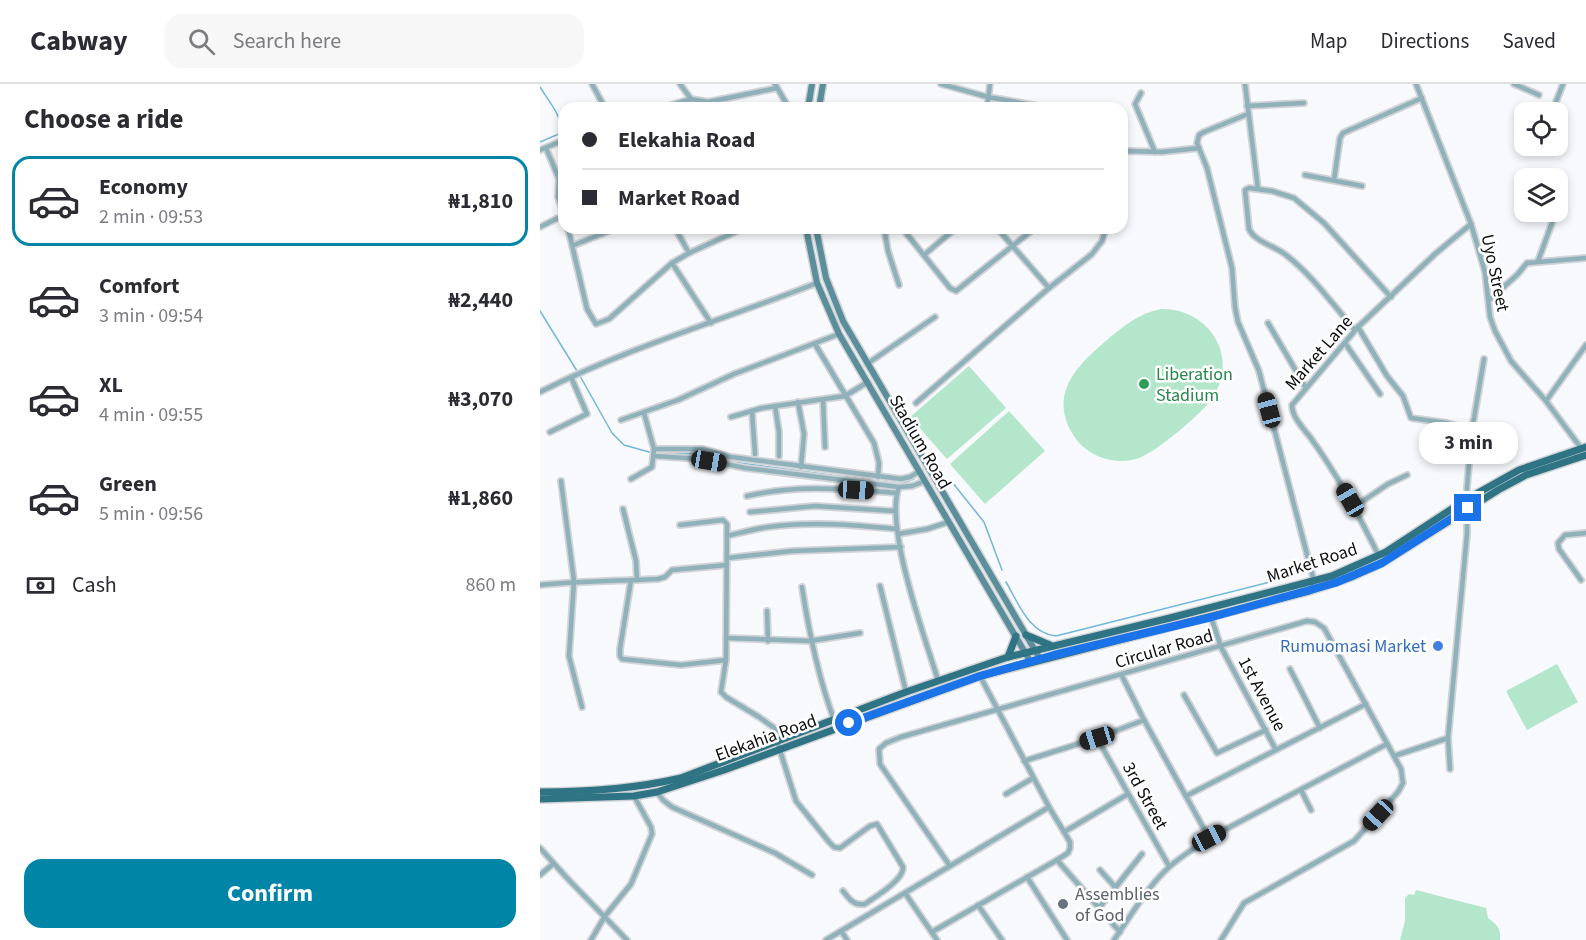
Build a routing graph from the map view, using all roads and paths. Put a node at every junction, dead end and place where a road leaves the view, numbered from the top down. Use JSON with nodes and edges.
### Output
{"nodes":[{"id":1,"x":592,"y":84,"type":"edge"},
{"id":2,"x":680,"y":84,"type":"edge"},
{"id":3,"x":812,"y":84,"type":"edge"},
{"id":4,"x":823,"y":84,"type":"edge"},
{"id":5,"x":941,"y":84,"type":"edge"},
{"id":6,"x":990,"y":84,"type":"edge"},
{"id":7,"x":1245,"y":84,"type":"edge"},
{"id":8,"x":1425,"y":84,"type":"edge"},
{"id":9,"x":1514,"y":84,"type":"edge"},
{"id":10,"x":1563,"y":84,"type":"edge"},
{"id":11,"x":776,"y":86,"type":"edge"},
{"id":12,"x":1417,"y":86,"type":"edge"},
{"id":13,"x":1141,"y":93,"type":"dead end"},
{"id":14,"x":1539,"y":95,"type":"dead end"},
{"id":15,"x":988,"y":97,"type":"junction"},
{"id":16,"x":1422,"y":98,"type":"junction"},
{"id":17,"x":691,"y":99,"type":"junction"},
{"id":18,"x":602,"y":102,"type":"edge"},
{"id":19,"x":681,"y":102,"type":"edge"},
{"id":20,"x":785,"y":102,"type":"edge"},
{"id":21,"x":809,"y":102,"type":"edge"},
{"id":22,"x":820,"y":102,"type":"edge"},
{"id":23,"x":988,"y":102,"type":"edge"},
{"id":24,"x":1016,"y":102,"type":"edge"},
{"id":25,"x":1556,"y":102,"type":"edge"},
{"id":26,"x":1304,"y":103,"type":"dead end"},
{"id":27,"x":1247,"y":106,"type":"junction"},
{"id":28,"x":1248,"y":114,"type":"junction"},
{"id":29,"x":558,"y":143,"type":"edge"},
{"id":30,"x":546,"y":148,"type":"junction"},
{"id":31,"x":1199,"y":148,"type":"junction"},
{"id":32,"x":540,"y":150,"type":"edge"},
{"id":33,"x":1128,"y":151,"type":"edge"},
{"id":34,"x":1155,"y":152,"type":"junction"},
{"id":35,"x":1305,"y":175,"type":"dead end"},
{"id":36,"x":558,"y":179,"type":"edge"},
{"id":37,"x":558,"y":179,"type":"edge"},
{"id":38,"x":1334,"y":180,"type":"junction"},
{"id":39,"x":1362,"y":186,"type":"dead end"},
{"id":40,"x":1258,"y":189,"type":"junction"},
{"id":41,"x":558,"y":197,"type":"edge"},
{"id":42,"x":558,"y":218,"type":"edge"},
{"id":43,"x":1553,"y":222,"type":"edge"},
{"id":44,"x":1471,"y":224,"type":"junction"},
{"id":45,"x":540,"y":227,"type":"edge"},
{"id":46,"x":569,"y":234,"type":"edge"},
{"id":47,"x":601,"y":234,"type":"edge"},
{"id":48,"x":678,"y":234,"type":"edge"},
{"id":49,"x":731,"y":234,"type":"edge"},
{"id":50,"x":806,"y":234,"type":"edge"},
{"id":51,"x":817,"y":234,"type":"edge"},
{"id":52,"x":885,"y":234,"type":"edge"},
{"id":53,"x":907,"y":234,"type":"edge"},
{"id":54,"x":949,"y":234,"type":"edge"},
{"id":55,"x":1003,"y":234,"type":"edge"},
{"id":56,"x":1028,"y":234,"type":"edge"},
{"id":57,"x":1104,"y":234,"type":"edge"},
{"id":58,"x":817,"y":239,"type":"junction"},
{"id":59,"x":807,"y":240,"type":"junction"},
{"id":60,"x":572,"y":246,"type":"junction"},
{"id":61,"x":1013,"y":246,"type":"junction"},
{"id":62,"x":689,"y":253,"type":"junction"},
{"id":63,"x":924,"y":255,"type":"junction"},
{"id":64,"x":1586,"y":258,"type":"edge"},
{"id":65,"x":1538,"y":261,"type":"junction"},
{"id":66,"x":672,"y":263,"type":"junction"},
{"id":67,"x":817,"y":283,"type":"junction"},
{"id":68,"x":899,"y":285,"type":"dead end"},
{"id":69,"x":1049,"y":288,"type":"junction"},
{"id":70,"x":1391,"y":297,"type":"junction"},
{"id":71,"x":1489,"y":300,"type":"junction"},
{"id":72,"x":935,"y":316,"type":"dead end"},
{"id":73,"x":711,"y":323,"type":"junction"},
{"id":74,"x":1268,"y":323,"type":"dead end"},
{"id":75,"x":1357,"y":328,"type":"junction"},
{"id":76,"x":839,"y":334,"type":"junction"},
{"id":77,"x":1345,"y":343,"type":"junction"},
{"id":78,"x":815,"y":344,"type":"junction"},
{"id":79,"x":1586,"y":345,"type":"edge"},
{"id":80,"x":1484,"y":359,"type":"dead end"},
{"id":81,"x":867,"y":364,"type":"junction"},
{"id":82,"x":573,"y":376,"type":"junction"},
{"id":83,"x":868,"y":382,"type":"junction"},
{"id":84,"x":1306,"y":388,"type":"junction"},
{"id":85,"x":540,"y":392,"type":"edge"},
{"id":86,"x":1380,"y":394,"type":"dead end"},
{"id":87,"x":845,"y":396,"type":"junction"},
{"id":88,"x":823,"y":400,"type":"junction"},
{"id":89,"x":798,"y":402,"type":"junction"},
{"id":90,"x":1546,"y":402,"type":"junction"},
{"id":91,"x":916,"y":404,"type":"dead end"},
{"id":92,"x":775,"y":406,"type":"junction"},
{"id":93,"x":752,"y":411,"type":"junction"},
{"id":94,"x":644,"y":413,"type":"junction"},
{"id":95,"x":731,"y":417,"type":"dead end"},
{"id":96,"x":621,"y":420,"type":"dead end"},
{"id":97,"x":1472,"y":430,"type":"junction"},
{"id":98,"x":550,"y":432,"type":"dead end"},
{"id":99,"x":825,"y":447,"type":"dead end"},
{"id":100,"x":654,"y":449,"type":"junction"},
{"id":101,"x":1584,"y":450,"type":"edge"},
{"id":102,"x":755,"y":454,"type":"dead end"},
{"id":103,"x":654,"y":456,"type":"junction"},
{"id":104,"x":779,"y":456,"type":"dead end"},
{"id":105,"x":801,"y":467,"type":"junction"},
{"id":106,"x":920,"y":471,"type":"junction"},
{"id":107,"x":1407,"y":476,"type":"dead end"},
{"id":108,"x":879,"y":477,"type":"junction"},
{"id":109,"x":631,"y":479,"type":"dead end"},
{"id":110,"x":561,"y":481,"type":"dead end"},
{"id":111,"x":925,"y":481,"type":"junction"},
{"id":112,"x":899,"y":487,"type":"junction"},
{"id":113,"x":897,"y":493,"type":"junction"},
{"id":114,"x":747,"y":496,"type":"dead end"},
{"id":115,"x":1467,"y":499,"type":"junction"},
{"id":116,"x":1354,"y":507,"type":"junction"},
{"id":117,"x":1468,"y":508,"type":"junction"},
{"id":118,"x":623,"y":509,"type":"dead end"},
{"id":119,"x":894,"y":511,"type":"junction"},
{"id":120,"x":750,"y":512,"type":"dead end"},
{"id":121,"x":949,"y":522,"type":"junction"},
{"id":122,"x":680,"y":525,"type":"dead end"},
{"id":123,"x":898,"y":532,"type":"junction"},
{"id":124,"x":1586,"y":533,"type":"edge"},
{"id":125,"x":727,"y":536,"type":"junction"},
{"id":126,"x":901,"y":547,"type":"junction"},
{"id":127,"x":1379,"y":556,"type":"junction"},
{"id":128,"x":727,"y":558,"type":"junction"},
{"id":129,"x":727,"y":565,"type":"junction"},
{"id":130,"x":634,"y":580,"type":"junction"},
{"id":131,"x":1581,"y":580,"type":"dead end"},
{"id":132,"x":574,"y":581,"type":"junction"},
{"id":133,"x":1314,"y":581,"type":"junction"},
{"id":134,"x":540,"y":585,"type":"edge"},
{"id":135,"x":880,"y":586,"type":"dead end"},
{"id":136,"x":802,"y":587,"type":"dead end"},
{"id":137,"x":1309,"y":591,"type":"junction"},
{"id":138,"x":767,"y":611,"type":"dead end"},
{"id":139,"x":1212,"y":617,"type":"junction"},
{"id":140,"x":860,"y":633,"type":"dead end"},
{"id":141,"x":1026,"y":635,"type":"junction"},
{"id":142,"x":1016,"y":636,"type":"junction"},
{"id":143,"x":726,"y":638,"type":"junction"},
{"id":144,"x":768,"y":641,"type":"junction"},
{"id":145,"x":810,"y":641,"type":"junction"},
{"id":146,"x":1053,"y":645,"type":"junction"},
{"id":147,"x":1221,"y":647,"type":"junction"},
{"id":148,"x":1035,"y":650,"type":"junction"},
{"id":149,"x":1025,"y":652,"type":"junction"},
{"id":150,"x":1008,"y":657,"type":"junction"},
{"id":151,"x":1040,"y":659,"type":"junction"},
{"id":152,"x":726,"y":660,"type":"junction"},
{"id":153,"x":1030,"y":662,"type":"junction"},
{"id":154,"x":1290,"y":669,"type":"dead end"},
{"id":155,"x":1122,"y":675,"type":"junction"},
{"id":156,"x":980,"y":676,"type":"junction"},
{"id":157,"x":938,"y":680,"type":"junction"},
{"id":158,"x":906,"y":692,"type":"junction"},
{"id":159,"x":1184,"y":695,"type":"dead end"},
{"id":160,"x":1366,"y":704,"type":"junction"},
{"id":161,"x":582,"y":707,"type":"dead end"},
{"id":162,"x":998,"y":711,"type":"junction"},
{"id":163,"x":834,"y":720,"type":"junction"},
{"id":164,"x":1144,"y":720,"type":"junction"},
{"id":165,"x":1320,"y":728,"type":"junction"},
{"id":166,"x":1266,"y":730,"type":"junction"},
{"id":167,"x":787,"y":737,"type":"junction"},
{"id":168,"x":1097,"y":738,"type":"junction"},
{"id":169,"x":1448,"y":738,"type":"junction"},
{"id":170,"x":777,"y":741,"type":"junction"},
{"id":171,"x":1387,"y":744,"type":"junction"},
{"id":172,"x":779,"y":750,"type":"junction"},
{"id":173,"x":1276,"y":750,"type":"junction"},
{"id":174,"x":1394,"y":756,"type":"junction"},
{"id":175,"x":1024,"y":761,"type":"junction"},
{"id":176,"x":1450,"y":769,"type":"dead end"},
{"id":177,"x":1034,"y":778,"type":"junction"},
{"id":178,"x":1301,"y":790,"type":"junction"},
{"id":179,"x":540,"y":792,"type":"edge"},
{"id":180,"x":657,"y":792,"type":"junction"},
{"id":181,"x":1128,"y":794,"type":"junction"},
{"id":182,"x":1006,"y":795,"type":"dead end"},
{"id":183,"x":634,"y":796,"type":"junction"},
{"id":184,"x":1186,"y":796,"type":"junction"},
{"id":185,"x":540,"y":799,"type":"edge"},
{"id":186,"x":1049,"y":807,"type":"junction"},
{"id":187,"x":1311,"y":810,"type":"dead end"},
{"id":188,"x":1064,"y":832,"type":"junction"},
{"id":189,"x":1209,"y":838,"type":"junction"},
{"id":190,"x":540,"y":848,"type":"edge"},
{"id":191,"x":1142,"y":854,"type":"dead end"},
{"id":192,"x":1057,"y":860,"type":"junction"},
{"id":193,"x":553,"y":864,"type":"junction"},
{"id":194,"x":950,"y":866,"type":"junction"},
{"id":195,"x":1169,"y":866,"type":"junction"},
{"id":196,"x":1100,"y":870,"type":"dead end"},
{"id":197,"x":540,"y":875,"type":"edge"},
{"id":198,"x":812,"y":875,"type":"dead end"},
{"id":199,"x":1027,"y":877,"type":"junction"},
{"id":200,"x":1116,"y":888,"type":"junction"},
{"id":201,"x":843,"y":891,"type":"dead end"},
{"id":202,"x":904,"y":893,"type":"junction"},
{"id":203,"x":978,"y":905,"type":"junction"},
{"id":204,"x":1099,"y":908,"type":"junction"},
{"id":205,"x":605,"y":916,"type":"junction"},
{"id":206,"x":841,"y":931,"type":"junction"},
{"id":207,"x":932,"y":932,"type":"junction"},
{"id":208,"x":1120,"y":932,"type":"junction"},
{"id":209,"x":591,"y":940,"type":"edge"},
{"id":210,"x":627,"y":940,"type":"edge"},
{"id":211,"x":826,"y":940,"type":"edge"},
{"id":212,"x":847,"y":940,"type":"edge"},
{"id":213,"x":937,"y":940,"type":"edge"},
{"id":214,"x":1002,"y":940,"type":"edge"},
{"id":215,"x":1067,"y":940,"type":"edge"},
{"id":216,"x":1114,"y":940,"type":"edge"},
{"id":217,"x":1221,"y":940,"type":"edge"}],
"edges":[{"from":1,"to":18,"type":"street"},
{"from":2,"to":17,"type":"street"},
{"from":3,"to":21,"type":"main road"},
{"from":4,"to":22,"type":"main road"},
{"from":5,"to":15,"type":"street"},
{"from":6,"to":15,"type":"street"},
{"from":7,"to":27,"type":"street"},
{"from":8,"to":12,"type":"street"},
{"from":9,"to":14,"type":"street"},
{"from":10,"to":25,"type":"street"},
{"from":11,"to":17,"type":"street"},
{"from":11,"to":20,"type":"street"},
{"from":12,"to":16,"type":"street","name":"Uyo Street"},
{"from":13,"to":34,"type":"street"},
{"from":15,"to":23,"type":"street"},
{"from":15,"to":24,"type":"street"},
{"from":16,"to":38,"type":"street"},
{"from":16,"to":44,"type":"street","name":"Uyo Street"},
{"from":17,"to":19,"type":"street"},
{"from":26,"to":27,"type":"street"},
{"from":27,"to":28,"type":"street"},
{"from":28,"to":31,"type":"street"},
{"from":28,"to":40,"type":"street"},
{"from":29,"to":30,"type":"street"},
{"from":30,"to":32,"type":"street"},
{"from":30,"to":36,"type":"street"},
{"from":31,"to":34,"type":"street"},
{"from":31,"to":133,"type":"street"},
{"from":33,"to":34,"type":"street"},
{"from":35,"to":38,"type":"street"},
{"from":37,"to":41,"type":"street"},
{"from":38,"to":39,"type":"street"},
{"from":40,"to":70,"type":"street"},
{"from":40,"to":75,"type":"street"},
{"from":42,"to":45,"type":"street"},
{"from":43,"to":65,"type":"street"},
{"from":44,"to":70,"type":"street","name":"Market Lane"},
{"from":44,"to":71,"type":"street","name":"Uyo Street"},
{"from":46,"to":60,"type":"street"},
{"from":47,"to":60,"type":"street"},
{"from":48,"to":62,"type":"street"},
{"from":49,"to":62,"type":"street"},
{"from":50,"to":59,"type":"main road","name":"Stadium Road"},
{"from":51,"to":58,"type":"main road","name":"Stadium Road"},
{"from":52,"to":68,"type":"street"},
{"from":53,"to":63,"type":"street"},
{"from":54,"to":63,"type":"street"},
{"from":55,"to":61,"type":"street"},
{"from":56,"to":61,"type":"street"},
{"from":57,"to":69,"type":"street"},
{"from":58,"to":59,"type":"main road"},
{"from":58,"to":81,"type":"main road","name":"Stadium Road"},
{"from":59,"to":67,"type":"main road","name":"Stadium Road"},
{"from":60,"to":66,"type":"street"},
{"from":61,"to":63,"type":"street"},
{"from":61,"to":69,"type":"street"},
{"from":62,"to":66,"type":"street"},
{"from":64,"to":65,"type":"street"},
{"from":65,"to":71,"type":"street"},
{"from":66,"to":73,"type":"street"},
{"from":67,"to":73,"type":"street"},
{"from":67,"to":76,"type":"main road","name":"Stadium Road"},
{"from":69,"to":91,"type":"street"},
{"from":70,"to":75,"type":"street","name":"Market Lane"},
{"from":71,"to":90,"type":"street","name":"Uyo Street"},
{"from":72,"to":81,"type":"street"},
{"from":73,"to":82,"type":"street"},
{"from":74,"to":84,"type":"street"},
{"from":75,"to":77,"type":"street","name":"Market Lane"},
{"from":75,"to":97,"type":"street"},
{"from":76,"to":78,"type":"street"},
{"from":76,"to":83,"type":"main road","name":"Stadium Road"},
{"from":77,"to":84,"type":"street","name":"Market Lane"},
{"from":77,"to":86,"type":"street"},
{"from":78,"to":87,"type":"street"},
{"from":78,"to":94,"type":"street"},
{"from":79,"to":90,"type":"street"},
{"from":80,"to":97,"type":"street"},
{"from":81,"to":141,"type":"main road","name":"Stadium Road"},
{"from":82,"to":85,"type":"street"},
{"from":82,"to":98,"type":"street"},
{"from":83,"to":87,"type":"street"},
{"from":83,"to":106,"type":"main road","name":"Stadium Road"},
{"from":84,"to":116,"type":"street","name":"Market Lane"},
{"from":87,"to":88,"type":"street"},
{"from":87,"to":108,"type":"street"},
{"from":88,"to":89,"type":"street"},
{"from":88,"to":99,"type":"street"},
{"from":89,"to":92,"type":"street"},
{"from":89,"to":105,"type":"street"},
{"from":90,"to":101,"type":"street","name":"Uyo Street"},
{"from":92,"to":93,"type":"street"},
{"from":92,"to":104,"type":"street"},
{"from":93,"to":95,"type":"street"},
{"from":93,"to":102,"type":"street"},
{"from":94,"to":96,"type":"street"},
{"from":94,"to":100,"type":"street"},
{"from":97,"to":115,"type":"street"},
{"from":100,"to":103,"type":"street"},
{"from":100,"to":105,"type":"street"},
{"from":101,"to":115,"type":"main road","name":"Market Road"},
{"from":101,"to":117,"type":"main road","name":"Market Road"},
{"from":103,"to":109,"type":"street"},
{"from":103,"to":112,"type":"street"},
{"from":105,"to":108,"type":"street"},
{"from":106,"to":108,"type":"street"},
{"from":106,"to":111,"type":"main road","name":"Stadium Road"},
{"from":107,"to":116,"type":"street"},
{"from":110,"to":132,"type":"street"},
{"from":111,"to":112,"type":"street"},
{"from":111,"to":121,"type":"main road","name":"Stadium Road"},
{"from":112,"to":113,"type":"street"},
{"from":113,"to":114,"type":"street"},
{"from":113,"to":119,"type":"street"},
{"from":115,"to":117,"type":"street"},
{"from":115,"to":127,"type":"main road","name":"Market Road"},
{"from":116,"to":127,"type":"street","name":"Market Lane"},
{"from":117,"to":137,"type":"main road","name":"Market Road"},
{"from":117,"to":169,"type":"street"},
{"from":118,"to":130,"type":"street"},
{"from":119,"to":120,"type":"street"},
{"from":119,"to":123,"type":"street"},
{"from":121,"to":123,"type":"street"},
{"from":121,"to":142,"type":"main road","name":"Stadium Road"},
{"from":122,"to":125,"type":"street"},
{"from":123,"to":125,"type":"street"},
{"from":123,"to":126,"type":"street"},
{"from":124,"to":131,"type":"street"},
{"from":125,"to":128,"type":"street"},
{"from":126,"to":128,"type":"street"},
{"from":126,"to":157,"type":"street"},
{"from":127,"to":133,"type":"main road","name":"Market Road"},
{"from":128,"to":129,"type":"street"},
{"from":129,"to":130,"type":"street"},
{"from":129,"to":143,"type":"street"},
{"from":130,"to":132,"type":"street"},
{"from":130,"to":152,"type":"street"},
{"from":132,"to":134,"type":"street"},
{"from":132,"to":161,"type":"street"},
{"from":133,"to":137,"type":"street"},
{"from":133,"to":146,"type":"main road","name":"Market Road"},
{"from":135,"to":158,"type":"street"},
{"from":136,"to":145,"type":"street"},
{"from":137,"to":139,"type":"main road","name":"Market Road"},
{"from":138,"to":144,"type":"street"},
{"from":139,"to":147,"type":"street","name":"1st Avenue"},
{"from":139,"to":151,"type":"main road","name":"Market Road"},
{"from":140,"to":145,"type":"street"},
{"from":141,"to":146,"type":"main road"},
{"from":141,"to":148,"type":"main road","name":"Stadium Road"},
{"from":142,"to":149,"type":"main road","name":"Stadium Road"},
{"from":142,"to":150,"type":"main road"},
{"from":143,"to":144,"type":"street"},
{"from":143,"to":152,"type":"street"},
{"from":144,"to":145,"type":"street"},
{"from":145,"to":163,"type":"street"},
{"from":146,"to":148,"type":"main road","name":"Market Road"},
{"from":147,"to":155,"type":"street","name":"Circular Road"},
{"from":147,"to":160,"type":"street","name":"Circular Road"},
{"from":147,"to":166,"type":"street","name":"1st Avenue"},
{"from":148,"to":149,"type":"main road","name":"Market Road"},
{"from":148,"to":151,"type":"main road","name":"Stadium Road"},
{"from":149,"to":150,"type":"main road","name":"Elekahia Road"},
{"from":149,"to":153,"type":"main road","name":"Stadium Road"},
{"from":150,"to":157,"type":"main road","name":"Elekahia Road"},
{"from":151,"to":153,"type":"main road","name":"Market Road"},
{"from":152,"to":167,"type":"street"},
{"from":153,"to":156,"type":"main road","name":"Elekahia Road"},
{"from":154,"to":165,"type":"street"},
{"from":155,"to":162,"type":"street","name":"Circular Road"},
{"from":155,"to":164,"type":"street"},
{"from":156,"to":162,"type":"street"},
{"from":156,"to":172,"type":"main road","name":"Elekahia Road"},
{"from":157,"to":158,"type":"main road","name":"Elekahia Road"},
{"from":158,"to":163,"type":"main road","name":"Elekahia Road"},
{"from":159,"to":166,"type":"street"},
{"from":160,"to":165,"type":"street"},
{"from":160,"to":171,"type":"street","name":"Circular Road"},
{"from":162,"to":175,"type":"street"},
{"from":162,"to":194,"type":"street","name":"Circular Road"},
{"from":163,"to":167,"type":"main road","name":"Elekahia Road"},
{"from":164,"to":168,"type":"street"},
{"from":164,"to":184,"type":"street"},
{"from":165,"to":173,"type":"street"},
{"from":166,"to":173,"type":"street","name":"1st Avenue"},
{"from":167,"to":170,"type":"main road","name":"Elekahia Road"},
{"from":168,"to":175,"type":"street"},
{"from":168,"to":181,"type":"street","name":"3rd Street"},
{"from":169,"to":174,"type":"street"},
{"from":169,"to":176,"type":"street"},
{"from":170,"to":172,"type":"street"},
{"from":170,"to":179,"type":"main road","name":"Elekahia Road"},
{"from":171,"to":174,"type":"street","name":"Circular Road"},
{"from":171,"to":178,"type":"street"},
{"from":172,"to":180,"type":"main road","name":"Elekahia Road"},
{"from":172,"to":201,"type":"street"},
{"from":173,"to":184,"type":"street"},
{"from":174,"to":217,"type":"street","name":"Circular Road"},
{"from":175,"to":177,"type":"street"},
{"from":177,"to":182,"type":"street"},
{"from":177,"to":186,"type":"street"},
{"from":178,"to":187,"type":"street"},
{"from":178,"to":189,"type":"street"},
{"from":180,"to":183,"type":"main road","name":"Elekahia Road"},
{"from":180,"to":198,"type":"street"},
{"from":181,"to":188,"type":"street"},
{"from":181,"to":195,"type":"street","name":"3rd Street"},
{"from":183,"to":185,"type":"main road","name":"Elekahia Road"},
{"from":183,"to":205,"type":"street"},
{"from":184,"to":189,"type":"street"},
{"from":186,"to":188,"type":"street"},
{"from":186,"to":194,"type":"street"},
{"from":188,"to":192,"type":"street"},
{"from":189,"to":195,"type":"street"},
{"from":190,"to":193,"type":"street"},
{"from":191,"to":200,"type":"street"},
{"from":192,"to":199,"type":"street"},
{"from":192,"to":204,"type":"street"},
{"from":193,"to":197,"type":"street"},
{"from":193,"to":205,"type":"street"},
{"from":194,"to":202,"type":"street"},
{"from":195,"to":208,"type":"street"},
{"from":196,"to":200,"type":"street"},
{"from":199,"to":203,"type":"street"},
{"from":199,"to":215,"type":"street"},
{"from":200,"to":204,"type":"street"},
{"from":202,"to":206,"type":"street"},
{"from":202,"to":207,"type":"street"},
{"from":203,"to":207,"type":"street"},
{"from":203,"to":214,"type":"street"},
{"from":204,"to":208,"type":"street"},
{"from":205,"to":209,"type":"street"},
{"from":205,"to":210,"type":"street"},
{"from":206,"to":211,"type":"street"},
{"from":206,"to":212,"type":"street"},
{"from":207,"to":213,"type":"street"},
{"from":208,"to":216,"type":"street"}]}
